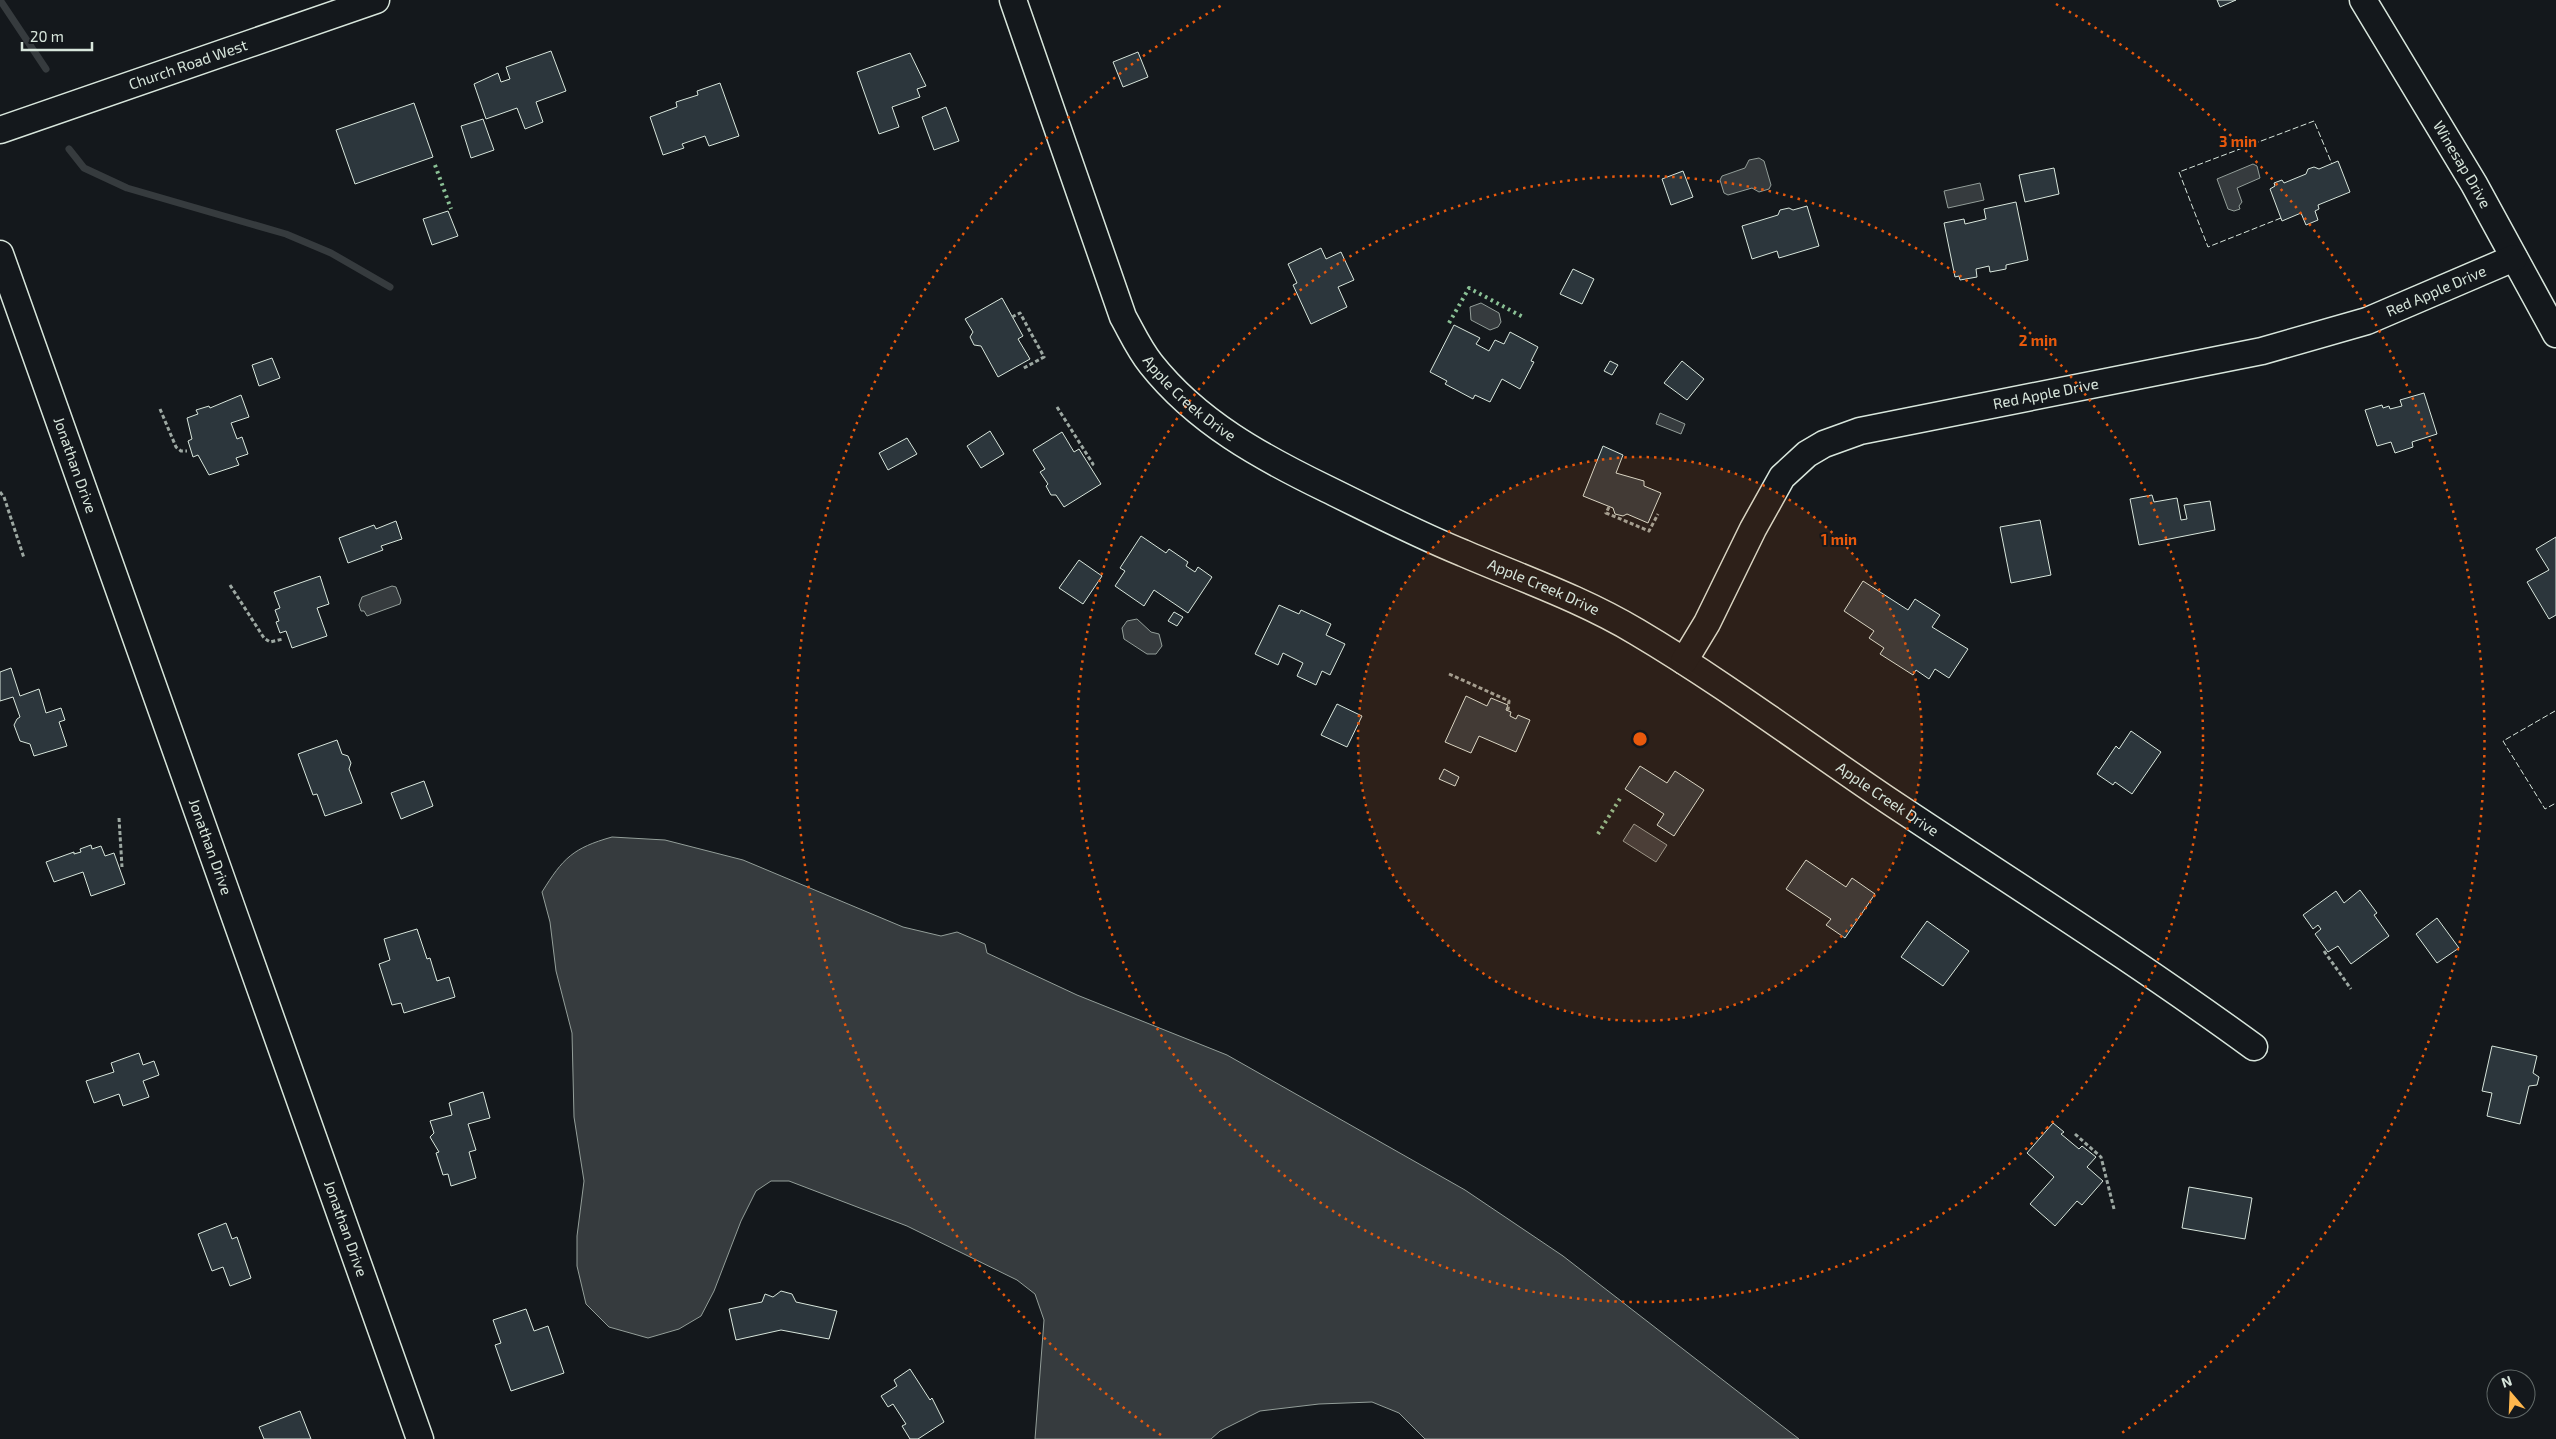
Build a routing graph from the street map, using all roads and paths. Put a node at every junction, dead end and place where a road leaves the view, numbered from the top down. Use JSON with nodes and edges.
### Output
{"nodes":[{"id":1,"x":376,"y":0,"type":"edge"},
{"id":2,"x":1013,"y":0,"type":"edge"},
{"id":3,"x":2363,"y":0,"type":"edge"},
{"id":4,"x":0,"y":130,"type":"edge"},
{"id":5,"x":0,"y":254,"type":"edge"},
{"id":6,"x":2514,"y":258,"type":"junction"},
{"id":7,"x":1012,"y":317,"type":"dead end"},
{"id":8,"x":2556,"y":334,"type":"edge"},
{"id":9,"x":1022,"y":369,"type":"dead end"},
{"id":10,"x":1057,"y":407,"type":"dead end"},
{"id":11,"x":160,"y":409,"type":"dead end"},
{"id":12,"x":186,"y":451,"type":"dead end"},
{"id":13,"x":1090,"y":467,"type":"dead end"},
{"id":14,"x":0,"y":492,"type":"edge"},
{"id":15,"x":1608,"y":507,"type":"dead end"},
{"id":16,"x":1658,"y":514,"type":"dead end"},
{"id":17,"x":24,"y":558,"type":"dead end"},
{"id":18,"x":230,"y":584,"type":"dead end"},
{"id":19,"x":283,"y":639,"type":"dead end"},
{"id":20,"x":1684,"y":661,"type":"junction"},
{"id":21,"x":1449,"y":674,"type":"dead end"},
{"id":22,"x":1508,"y":710,"type":"dead end"},
{"id":23,"x":119,"y":818,"type":"dead end"},
{"id":24,"x":122,"y":868,"type":"dead end"},
{"id":25,"x":2324,"y":951,"type":"dead end"},
{"id":26,"x":2351,"y":989,"type":"dead end"},
{"id":27,"x":2254,"y":1047,"type":"dead end"},
{"id":28,"x":2074,"y":1134,"type":"dead end"},
{"id":29,"x":2114,"y":1209,"type":"dead end"},
{"id":30,"x":420,"y":1439,"type":"edge"}],
"edges":[{"from":1,"to":4,"type":"street","name":"Church Road West"},
{"from":2,"to":20,"type":"street","name":"Apple Creek Drive"},
{"from":3,"to":6,"type":"street","name":"Winesap Drive"},
{"from":5,"to":30,"type":"street","name":"Jonathan Drive"},
{"from":6,"to":8,"type":"street","name":"Winesap Drive"},
{"from":6,"to":20,"type":"street","name":"Red Apple Drive"},
{"from":7,"to":9,"type":"path"},
{"from":10,"to":13,"type":"path"},
{"from":11,"to":12,"type":"path"},
{"from":14,"to":17,"type":"path"},
{"from":15,"to":16,"type":"path"},
{"from":18,"to":19,"type":"path"},
{"from":20,"to":27,"type":"street","name":"Apple Creek Drive"},
{"from":21,"to":22,"type":"path"},
{"from":23,"to":24,"type":"path"},
{"from":25,"to":26,"type":"path"},
{"from":28,"to":29,"type":"path"}]}
